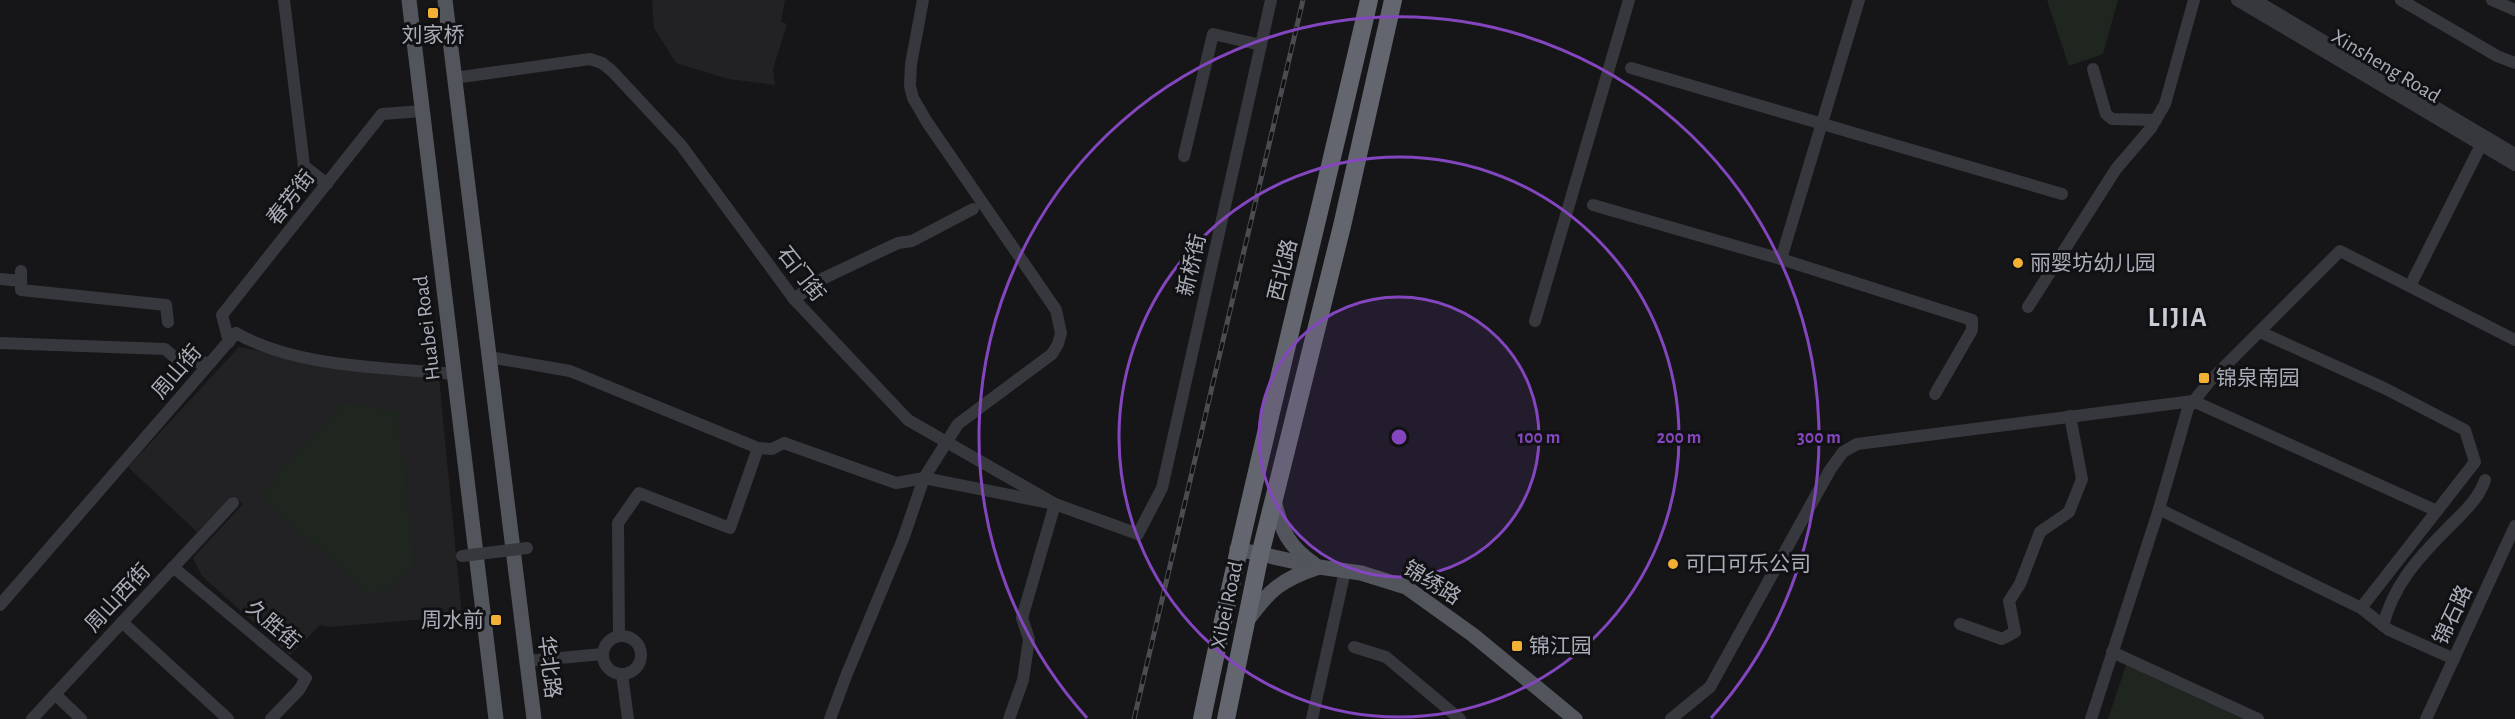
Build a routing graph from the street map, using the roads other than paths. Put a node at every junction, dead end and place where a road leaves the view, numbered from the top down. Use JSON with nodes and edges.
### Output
{"nodes":[{"id":1,"x":284,"y":0,"type":"edge"},
{"id":2,"x":408,"y":0,"type":"edge"},
{"id":3,"x":445,"y":0,"type":"edge"},
{"id":4,"x":923,"y":0,"type":"edge"},
{"id":5,"x":1271,"y":0,"type":"edge"},
{"id":6,"x":1369,"y":0,"type":"edge"},
{"id":7,"x":1393,"y":0,"type":"edge"},
{"id":8,"x":1629,"y":0,"type":"edge"},
{"id":9,"x":1859,"y":0,"type":"edge"},
{"id":10,"x":2193,"y":0,"type":"edge"},
{"id":11,"x":2237,"y":0,"type":"edge"},
{"id":12,"x":2255,"y":0,"type":"edge"},
{"id":13,"x":2401,"y":0,"type":"edge"},
{"id":14,"x":2492,"y":0,"type":"edge"},
{"id":15,"x":2515,"y":10,"type":"edge"},
{"id":16,"x":1262,"y":45,"type":"junction"},
{"id":17,"x":2515,"y":63,"type":"edge"},
{"id":18,"x":1631,"y":68,"type":"dead end"},
{"id":19,"x":2093,"y":69,"type":"dead end"},
{"id":20,"x":454,"y":78,"type":"junction"},
{"id":21,"x":422,"y":111,"type":"junction"},
{"id":22,"x":2156,"y":120,"type":"junction"},
{"id":23,"x":1821,"y":125,"type":"junction"},
{"id":24,"x":2481,"y":145,"type":"junction"},
{"id":25,"x":2515,"y":154,"type":"edge"},
{"id":26,"x":1184,"y":156,"type":"dead end"},
{"id":27,"x":2515,"y":165,"type":"edge"},
{"id":28,"x":327,"y":184,"type":"junction"},
{"id":29,"x":2062,"y":194,"type":"dead end"},
{"id":30,"x":1593,"y":205,"type":"dead end"},
{"id":31,"x":973,"y":209,"type":"dead end"},
{"id":32,"x":1780,"y":259,"type":"junction"},
{"id":33,"x":0,"y":279,"type":"edge"},
{"id":34,"x":2410,"y":286,"type":"junction"},
{"id":35,"x":794,"y":299,"type":"junction"},
{"id":36,"x":2028,"y":306,"type":"dead end"},
{"id":37,"x":1535,"y":321,"type":"dead end"},
{"id":38,"x":168,"y":322,"type":"dead end"},
{"id":39,"x":2260,"y":332,"type":"junction"},
{"id":40,"x":2515,"y":340,"type":"edge"},
{"id":41,"x":229,"y":342,"type":"junction"},
{"id":42,"x":0,"y":343,"type":"edge"},
{"id":43,"x":489,"y":357,"type":"junction"},
{"id":44,"x":210,"y":363,"type":"junction"},
{"id":45,"x":454,"y":374,"type":"junction"},
{"id":46,"x":1935,"y":394,"type":"dead end"},
{"id":47,"x":2193,"y":401,"type":"junction"},
{"id":48,"x":2070,"y":416,"type":"junction"},
{"id":49,"x":945,"y":441,"type":"junction"},
{"id":50,"x":758,"y":448,"type":"junction"},
{"id":51,"x":924,"y":478,"type":"junction"},
{"id":52,"x":2486,"y":480,"type":"dead end"},
{"id":53,"x":1274,"y":501,"type":"junction"},
{"id":54,"x":233,"y":503,"type":"dead end"},
{"id":55,"x":1055,"y":504,"type":"junction"},
{"id":56,"x":2159,"y":509,"type":"junction"},
{"id":57,"x":2437,"y":511,"type":"junction"},
{"id":58,"x":2515,"y":526,"type":"edge"},
{"id":59,"x":1138,"y":534,"type":"joint"},
{"id":60,"x":527,"y":548,"type":"dead end"},
{"id":61,"x":1237,"y":549,"type":"junction"},
{"id":62,"x":1260,"y":555,"type":"junction"},
{"id":63,"x":462,"y":556,"type":"dead end"},
{"id":64,"x":173,"y":567,"type":"junction"},
{"id":65,"x":1319,"y":567,"type":"junction"},
{"id":66,"x":1345,"y":571,"type":"junction"},
{"id":67,"x":0,"y":605,"type":"edge"},
{"id":68,"x":2361,"y":608,"type":"junction"},
{"id":69,"x":522,"y":621,"type":"junction"},
{"id":70,"x":122,"y":622,"type":"junction"},
{"id":71,"x":1246,"y":623,"type":"junction"},
{"id":72,"x":1960,"y":624,"type":"dead end"},
{"id":73,"x":2383,"y":626,"type":"junction"},
{"id":74,"x":619,"y":636,"type":"junction"},
{"id":75,"x":1354,"y":647,"type":"dead end"},
{"id":76,"x":488,"y":650,"type":"junction"},
{"id":77,"x":2112,"y":652,"type":"junction"},
{"id":78,"x":603,"y":654,"type":"junction"},
{"id":79,"x":2454,"y":659,"type":"junction"},
{"id":80,"x":527,"y":661,"type":"junction"},
{"id":81,"x":622,"y":674,"type":"junction"},
{"id":82,"x":55,"y":694,"type":"junction"},
{"id":83,"x":32,"y":719,"type":"edge"},
{"id":84,"x":81,"y":719,"type":"edge"},
{"id":85,"x":228,"y":719,"type":"edge"},
{"id":86,"x":271,"y":719,"type":"edge"},
{"id":87,"x":496,"y":719,"type":"edge"},
{"id":88,"x":504,"y":719,"type":"edge"},
{"id":89,"x":525,"y":719,"type":"edge"},
{"id":90,"x":534,"y":719,"type":"edge"},
{"id":91,"x":628,"y":719,"type":"edge"},
{"id":92,"x":830,"y":719,"type":"edge"},
{"id":93,"x":1009,"y":719,"type":"edge"},
{"id":94,"x":1202,"y":719,"type":"edge"},
{"id":95,"x":1226,"y":719,"type":"edge"},
{"id":96,"x":1312,"y":719,"type":"edge"},
{"id":97,"x":1460,"y":719,"type":"edge"},
{"id":98,"x":1575,"y":719,"type":"edge"},
{"id":99,"x":1671,"y":719,"type":"edge"},
{"id":100,"x":2091,"y":719,"type":"edge"},
{"id":101,"x":2258,"y":719,"type":"edge"},
{"id":102,"x":2426,"y":719,"type":"edge"}],
"edges":[{"from":1,"to":28,"type":"street"},
{"from":2,"to":21,"type":"main road","name":"Huabei Road"},
{"from":3,"to":20,"type":"main road"},
{"from":4,"to":49,"type":"street"},
{"from":5,"to":16,"type":"street","name":"新桥街"},
{"from":6,"to":61,"type":"highway","name":"西北路"},
{"from":7,"to":53,"type":"highway"},
{"from":8,"to":37,"type":"street"},
{"from":9,"to":23,"type":"street"},
{"from":10,"to":22,"type":"street"},
{"from":11,"to":24,"type":"street","name":"Xinsheng Road"},
{"from":12,"to":25,"type":"street","name":"Xinsheng Road"},
{"from":13,"to":17,"type":"street"},
{"from":14,"to":15,"type":"street"},
{"from":16,"to":26,"type":"street"},
{"from":16,"to":59,"type":"street","name":"新桥街"},
{"from":18,"to":23,"type":"street"},
{"from":19,"to":22,"type":"street"},
{"from":20,"to":35,"type":"street","name":"石门街"},
{"from":20,"to":43,"type":"main road"},
{"from":21,"to":28,"type":"street","name":"春芳街"},
{"from":21,"to":45,"type":"main road","name":"Huabei Road"},
{"from":22,"to":36,"type":"street"},
{"from":23,"to":29,"type":"street"},
{"from":23,"to":32,"type":"street"},
{"from":24,"to":27,"type":"street","name":"Xinsheng Road"},
{"from":24,"to":34,"type":"street"},
{"from":28,"to":41,"type":"street","name":"春芳街"},
{"from":30,"to":32,"type":"street"},
{"from":31,"to":35,"type":"street"},
{"from":32,"to":46,"type":"street"},
{"from":33,"to":38,"type":"street"},
{"from":34,"to":39,"type":"street"},
{"from":34,"to":40,"type":"street"},
{"from":35,"to":49,"type":"street","name":"石门街"},
{"from":39,"to":47,"type":"street"},
{"from":39,"to":57,"type":"street"},
{"from":41,"to":44,"type":"street","name":"周山街"},
{"from":41,"to":45,"type":"street","name":"周山街"},
{"from":42,"to":44,"type":"street"},
{"from":43,"to":50,"type":"street"},
{"from":43,"to":69,"type":"main road"},
{"from":44,"to":67,"type":"street","name":"周山街"},
{"from":45,"to":76,"type":"main road","name":"Huabei Road"},
{"from":47,"to":48,"type":"street"},
{"from":47,"to":56,"type":"street"},
{"from":47,"to":57,"type":"street"},
{"from":48,"to":72,"type":"street"},
{"from":48,"to":99,"type":"street"},
{"from":49,"to":51,"type":"street"},
{"from":49,"to":55,"type":"street","name":"石门街"},
{"from":50,"to":51,"type":"street"},
{"from":50,"to":74,"type":"street"},
{"from":51,"to":55,"type":"street"},
{"from":51,"to":92,"type":"street"},
{"from":52,"to":73,"type":"street"},
{"from":53,"to":62,"type":"highway","name":"Xibei Road"},
{"from":53,"to":65,"type":"main road"},
{"from":54,"to":64,"type":"street","name":"周山西街"},
{"from":55,"to":59,"type":"street","name":"石门街"},
{"from":55,"to":93,"type":"street"},
{"from":56,"to":68,"type":"street"},
{"from":56,"to":77,"type":"street"},
{"from":57,"to":68,"type":"street"},
{"from":58,"to":79,"type":"street","name":"锦石路"},
{"from":60,"to":63,"type":"street","bridge":true},
{"from":61,"to":62,"type":"main road","name":"锦绣路"},
{"from":61,"to":94,"type":"highway","name":"Xibei Road"},
{"from":62,"to":65,"type":"main road","name":"锦绣路"},
{"from":62,"to":71,"type":"highway","name":"Xibei Road"},
{"from":64,"to":70,"type":"street","name":"周山西街"},
{"from":64,"to":86,"type":"street","name":"久胜街"},
{"from":65,"to":66,"type":"main road","name":"锦绣路"},
{"from":65,"to":71,"type":"main road"},
{"from":66,"to":96,"type":"street"},
{"from":66,"to":98,"type":"main road","name":"锦绣路"},
{"from":68,"to":73,"type":"street"},
{"from":69,"to":80,"type":"main road","name":"华北路"},
{"from":69,"to":89,"type":"main road"},
{"from":70,"to":82,"type":"street","name":"周山西街"},
{"from":70,"to":85,"type":"street"},
{"from":71,"to":95,"type":"highway","name":"Xibei Road"},
{"from":73,"to":79,"type":"street"},
{"from":74,"to":78,"type":"street"},
{"from":74,"to":81,"type":"street"},
{"from":75,"to":97,"type":"street"},
{"from":76,"to":87,"type":"main road"},
{"from":76,"to":88,"type":"main road"},
{"from":77,"to":100,"type":"street"},
{"from":77,"to":101,"type":"street"},
{"from":78,"to":80,"type":"street"},
{"from":78,"to":81,"type":"street"},
{"from":79,"to":102,"type":"street","name":"锦石路"},
{"from":80,"to":90,"type":"main road","name":"华北路"},
{"from":81,"to":91,"type":"street"},
{"from":82,"to":83,"type":"street","name":"周山西街"},
{"from":82,"to":84,"type":"street"}]}
